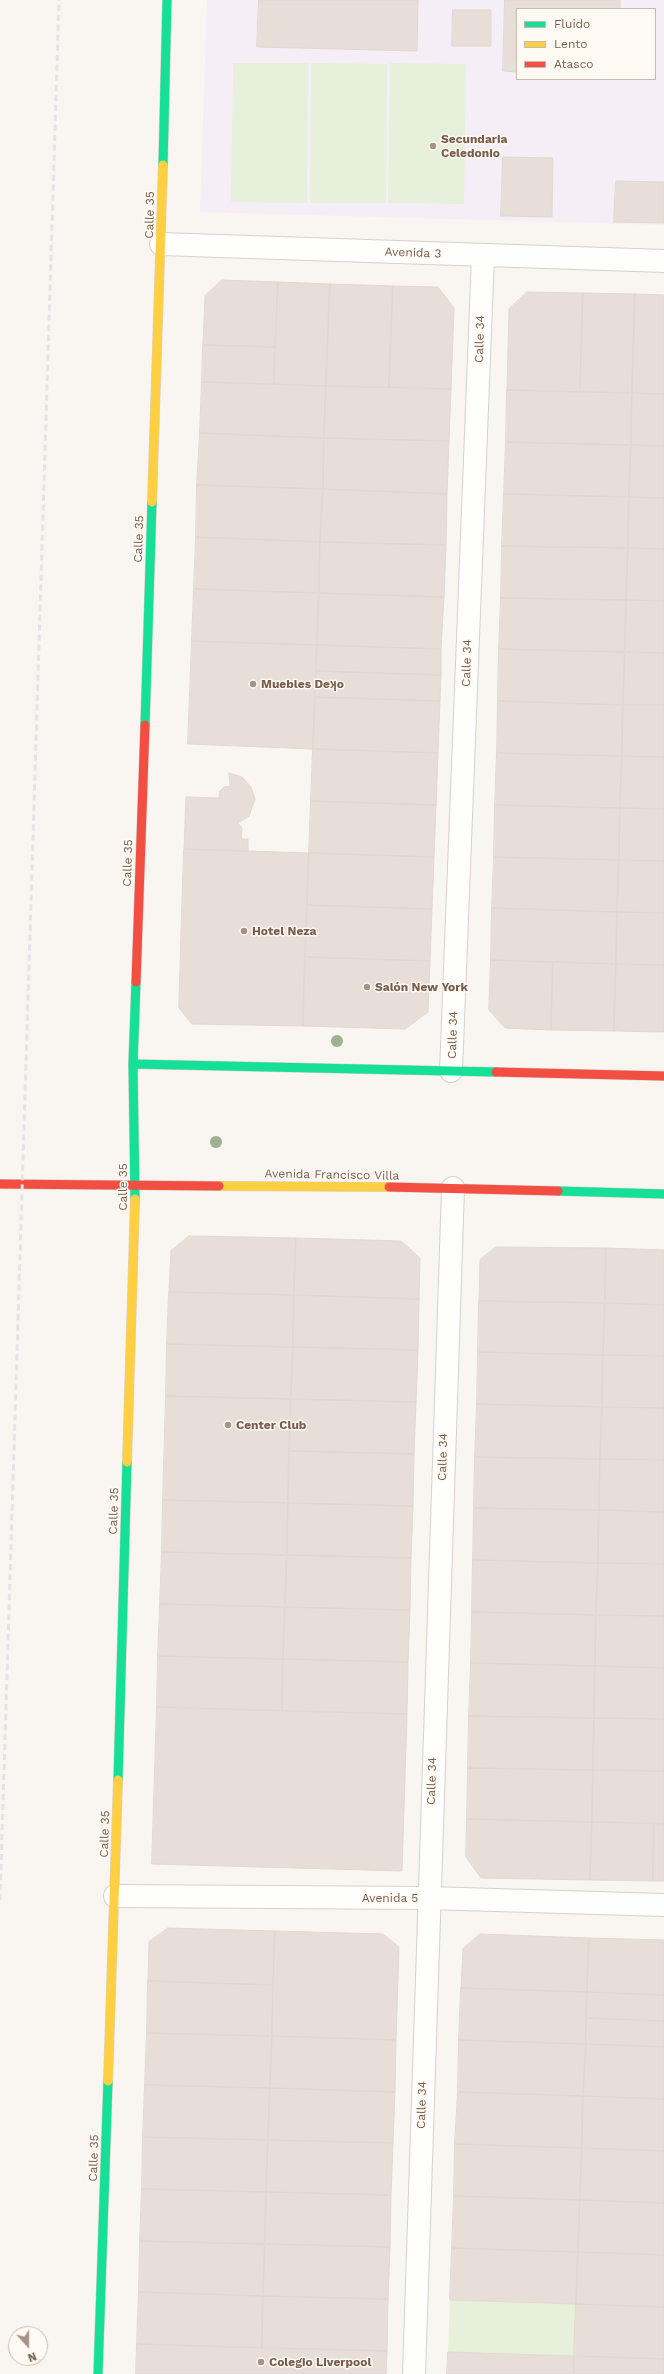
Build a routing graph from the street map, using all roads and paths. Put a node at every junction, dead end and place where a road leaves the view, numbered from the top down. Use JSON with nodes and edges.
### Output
{"nodes":[{"id":1,"x":167,"y":0,"type":"edge"},
{"id":2,"x":161,"y":244,"type":"junction"},
{"id":3,"x":483,"y":255,"type":"junction"},
{"id":4,"x":664,"y":261,"type":"edge"},
{"id":5,"x":133,"y":1064,"type":"junction"},
{"id":6,"x":452,"y":1070,"type":"junction"},
{"id":7,"x":664,"y":1076,"type":"edge"},
{"id":8,"x":0,"y":1184,"type":"edge"},
{"id":9,"x":135,"y":1185,"type":"junction"},
{"id":10,"x":453,"y":1188,"type":"junction"},
{"id":11,"x":664,"y":1194,"type":"edge"},
{"id":12,"x":115,"y":1896,"type":"junction"},
{"id":13,"x":428,"y":1898,"type":"junction"},
{"id":14,"x":664,"y":1905,"type":"edge"},
{"id":15,"x":98,"y":2374,"type":"edge"},
{"id":16,"x":414,"y":2374,"type":"edge"}],
"edges":[{"from":1,"to":2,"type":"street","name":"Calle 35"},
{"from":2,"to":3,"type":"street","name":"Avenida 3"},
{"from":2,"to":5,"type":"street","name":"Calle 35"},
{"from":3,"to":4,"type":"street","name":"Avenida 3"},
{"from":3,"to":6,"type":"street","name":"Calle 34"},
{"from":5,"to":6,"type":"street"},
{"from":5,"to":9,"type":"street","name":"Calle 35"},
{"from":6,"to":7,"type":"street"},
{"from":8,"to":9,"type":"street","name":"Avenida Francisco Villa"},
{"from":9,"to":10,"type":"street","name":"Avenida Francisco Villa"},
{"from":9,"to":12,"type":"street","name":"Calle 35"},
{"from":10,"to":11,"type":"street","name":"Avenida Francisco Villa"},
{"from":10,"to":13,"type":"street","name":"Calle 34"},
{"from":12,"to":13,"type":"street","name":"Avenida 5"},
{"from":12,"to":15,"type":"street","name":"Calle 35"},
{"from":13,"to":14,"type":"street","name":"Avenida 5"},
{"from":13,"to":16,"type":"street","name":"Calle 34"}]}
